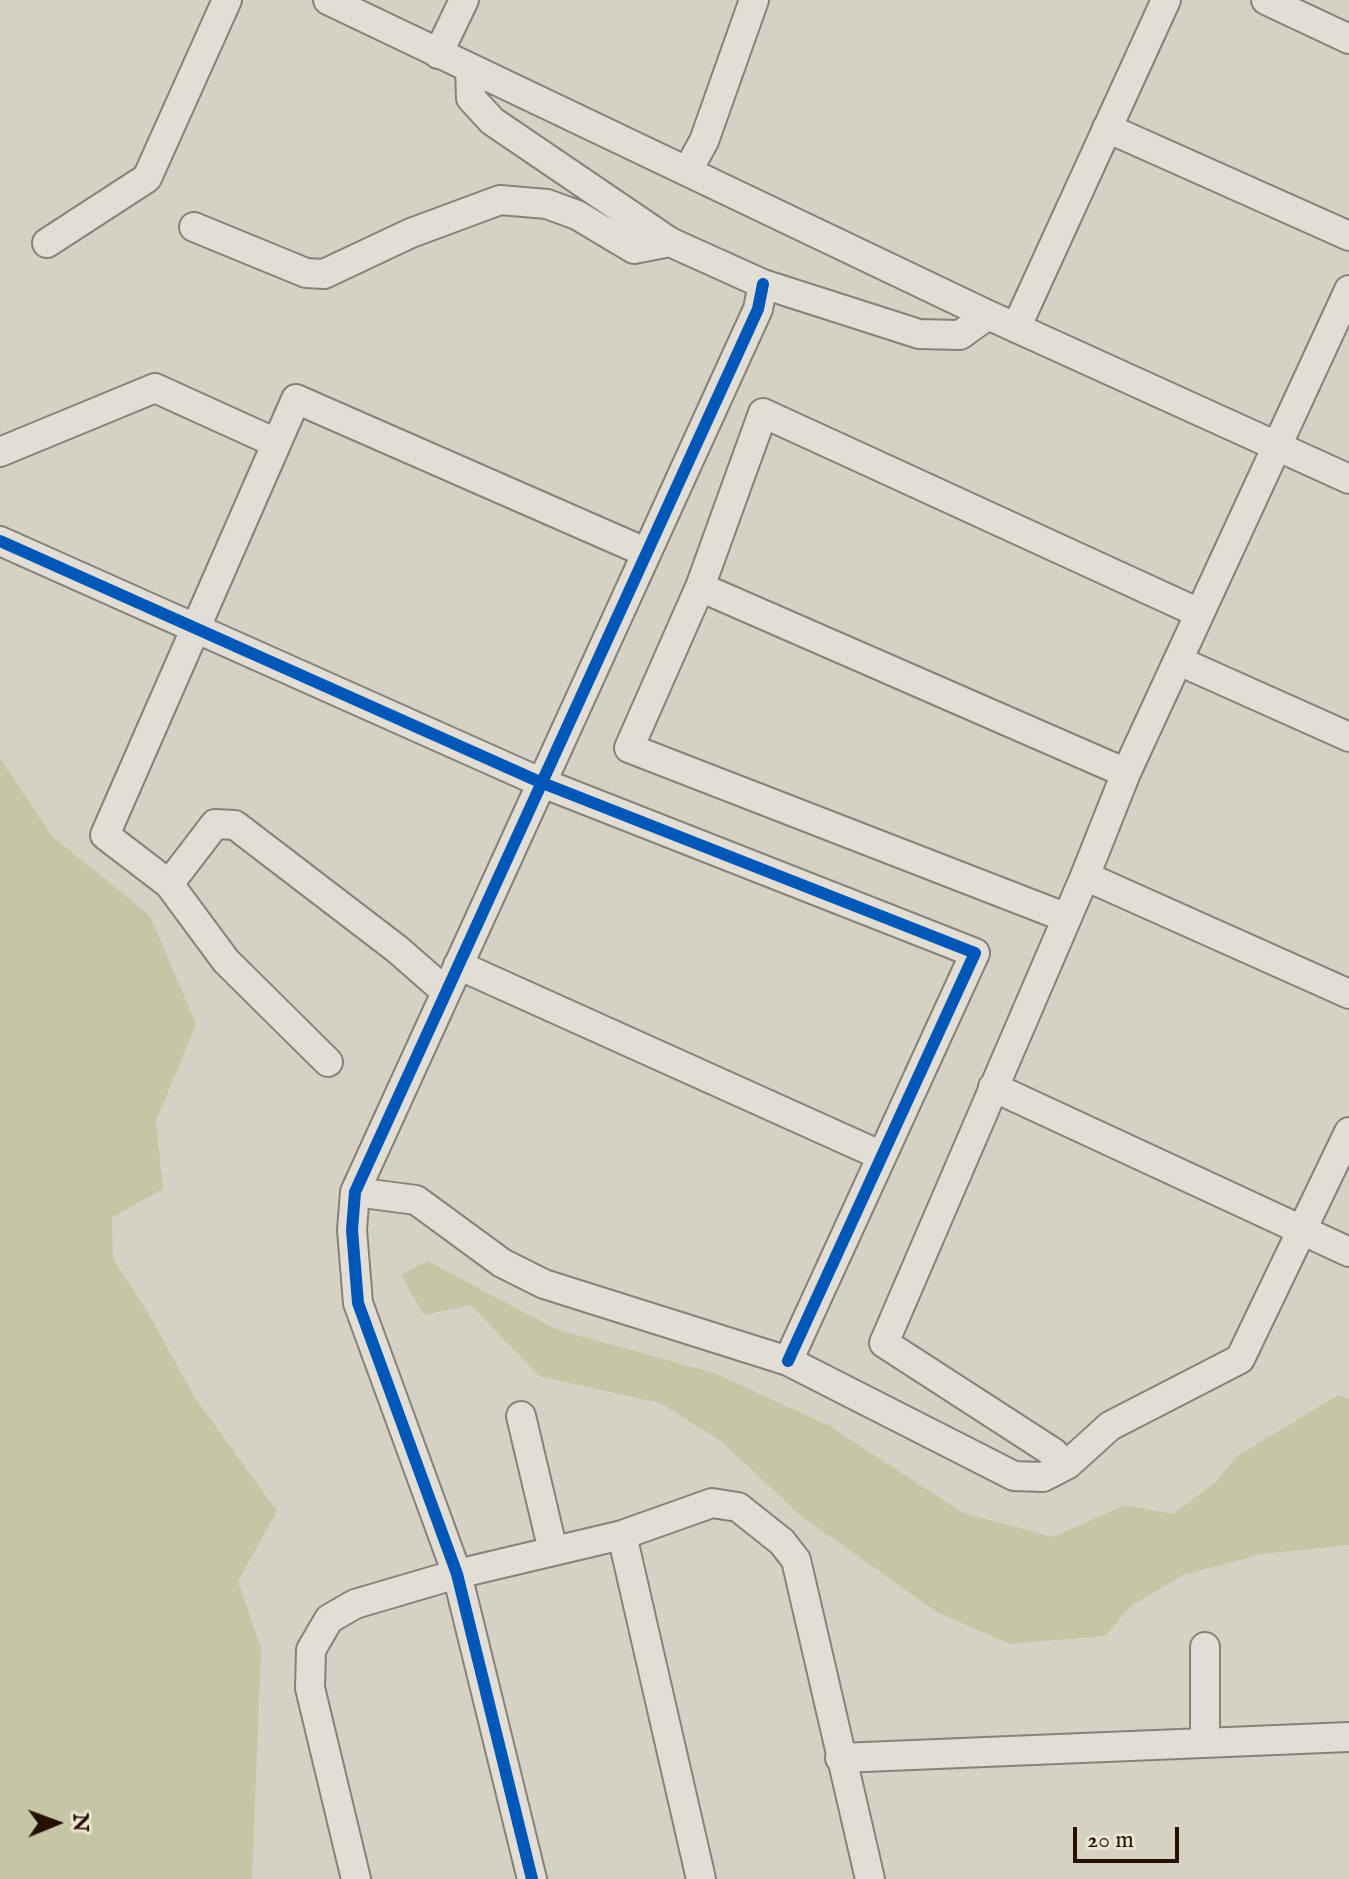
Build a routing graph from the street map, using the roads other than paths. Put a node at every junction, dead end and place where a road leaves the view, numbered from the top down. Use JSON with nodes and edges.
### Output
{"nodes":[{"id":1,"x":227,"y":0,"type":"edge"},
{"id":2,"x":328,"y":0,"type":"edge"},
{"id":3,"x":464,"y":0,"type":"edge"},
{"id":4,"x":754,"y":0,"type":"edge"},
{"id":5,"x":1166,"y":0,"type":"edge"},
{"id":6,"x":1266,"y":0,"type":"edge"},
{"id":7,"x":1349,"y":39,"type":"edge"},
{"id":8,"x":438,"y":54,"type":"junction"},
{"id":9,"x":470,"y":69,"type":"junction"},
{"id":10,"x":1107,"y":128,"type":"junction"},
{"id":11,"x":688,"y":170,"type":"junction"},
{"id":12,"x":194,"y":227,"type":"dead end"},
{"id":13,"x":1349,"y":236,"type":"edge"},
{"id":14,"x":670,"y":242,"type":"junction"},
{"id":15,"x":47,"y":243,"type":"dead end"},
{"id":16,"x":763,"y":284,"type":"junction"},
{"id":17,"x":1349,"y":290,"type":"edge"},
{"id":18,"x":988,"y":315,"type":"junction"},
{"id":19,"x":1016,"y":328,"type":"junction"},
{"id":20,"x":276,"y":443,"type":"junction"},
{"id":21,"x":1277,"y":446,"type":"junction"},
{"id":22,"x":0,"y":452,"type":"edge"},
{"id":23,"x":1349,"y":479,"type":"edge"},
{"id":24,"x":0,"y":541,"type":"edge"},
{"id":25,"x":645,"y":552,"type":"junction"},
{"id":26,"x":700,"y":587,"type":"junction"},
{"id":27,"x":1199,"y":613,"type":"junction"},
{"id":28,"x":193,"y":629,"type":"junction"},
{"id":29,"x":1179,"y":661,"type":"junction"},
{"id":30,"x":1349,"y":737,"type":"edge"},
{"id":31,"x":1126,"y":773,"type":"junction"},
{"id":32,"x":540,"y":782,"type":"junction"},
{"id":33,"x":1085,"y":876,"type":"junction"},
{"id":34,"x":169,"y":884,"type":"junction"},
{"id":35,"x":1067,"y":918,"type":"junction"},
{"id":36,"x":458,"y":965,"type":"junction"},
{"id":37,"x":445,"y":991,"type":"junction"},
{"id":38,"x":1349,"y":994,"type":"edge"},
{"id":39,"x":328,"y":1062,"type":"dead end"},
{"id":40,"x":993,"y":1087,"type":"junction"},
{"id":41,"x":1349,"y":1132,"type":"edge"},
{"id":42,"x":882,"y":1156,"type":"junction"},
{"id":43,"x":355,"y":1192,"type":"junction"},
{"id":44,"x":1304,"y":1231,"type":"junction"},
{"id":45,"x":1349,"y":1252,"type":"edge"},
{"id":46,"x":788,"y":1361,"type":"junction"},
{"id":47,"x":521,"y":1416,"type":"dead end"},
{"id":48,"x":1062,"y":1467,"type":"junction"},
{"id":49,"x":622,"y":1535,"type":"junction"},
{"id":50,"x":553,"y":1551,"type":"junction"},
{"id":51,"x":457,"y":1574,"type":"junction"},
{"id":52,"x":1205,"y":1647,"type":"dead end"},
{"id":53,"x":1349,"y":1737,"type":"edge"},
{"id":54,"x":1205,"y":1743,"type":"junction"},
{"id":55,"x":840,"y":1758,"type":"junction"},
{"id":56,"x":356,"y":1879,"type":"edge"},
{"id":57,"x":532,"y":1879,"type":"edge"},
{"id":58,"x":701,"y":1879,"type":"edge"},
{"id":59,"x":870,"y":1879,"type":"edge"}],
"edges":[{"from":1,"to":15,"type":"street"},
{"from":2,"to":8,"type":"street"},
{"from":3,"to":8,"type":"street"},
{"from":4,"to":11,"type":"street"},
{"from":5,"to":10,"type":"street"},
{"from":6,"to":7,"type":"street"},
{"from":8,"to":9,"type":"street"},
{"from":9,"to":11,"type":"street"},
{"from":9,"to":14,"type":"street"},
{"from":10,"to":13,"type":"street"},
{"from":10,"to":19,"type":"street"},
{"from":11,"to":18,"type":"street"},
{"from":12,"to":14,"type":"street"},
{"from":14,"to":16,"type":"street"},
{"from":16,"to":18,"type":"street"},
{"from":16,"to":25,"type":"street"},
{"from":17,"to":21,"type":"street"},
{"from":18,"to":19,"type":"street"},
{"from":19,"to":21,"type":"street"},
{"from":20,"to":22,"type":"street"},
{"from":20,"to":25,"type":"street"},
{"from":20,"to":28,"type":"street"},
{"from":21,"to":23,"type":"street"},
{"from":21,"to":27,"type":"street"},
{"from":24,"to":28,"type":"street"},
{"from":25,"to":32,"type":"street"},
{"from":26,"to":27,"type":"street"},
{"from":26,"to":31,"type":"street"},
{"from":26,"to":35,"type":"street"},
{"from":27,"to":29,"type":"street"},
{"from":28,"to":32,"type":"street"},
{"from":28,"to":34,"type":"street"},
{"from":29,"to":30,"type":"street"},
{"from":29,"to":31,"type":"street"},
{"from":31,"to":33,"type":"street"},
{"from":32,"to":36,"type":"street"},
{"from":32,"to":42,"type":"street"},
{"from":33,"to":35,"type":"street"},
{"from":33,"to":38,"type":"street"},
{"from":34,"to":37,"type":"street"},
{"from":34,"to":39,"type":"street"},
{"from":35,"to":40,"type":"street"},
{"from":36,"to":37,"type":"street"},
{"from":36,"to":42,"type":"street"},
{"from":37,"to":43,"type":"street"},
{"from":40,"to":44,"type":"street"},
{"from":40,"to":48,"type":"street"},
{"from":41,"to":44,"type":"street"},
{"from":42,"to":46,"type":"street"},
{"from":43,"to":46,"type":"street"},
{"from":43,"to":51,"type":"street"},
{"from":44,"to":45,"type":"street"},
{"from":44,"to":48,"type":"street"},
{"from":46,"to":48,"type":"street"},
{"from":47,"to":50,"type":"street"},
{"from":49,"to":50,"type":"street"},
{"from":49,"to":55,"type":"street"},
{"from":49,"to":58,"type":"street"},
{"from":50,"to":51,"type":"street"},
{"from":51,"to":56,"type":"street"},
{"from":51,"to":57,"type":"street"},
{"from":52,"to":54,"type":"street"},
{"from":53,"to":54,"type":"street"},
{"from":54,"to":55,"type":"street"},
{"from":55,"to":59,"type":"street"}]}
